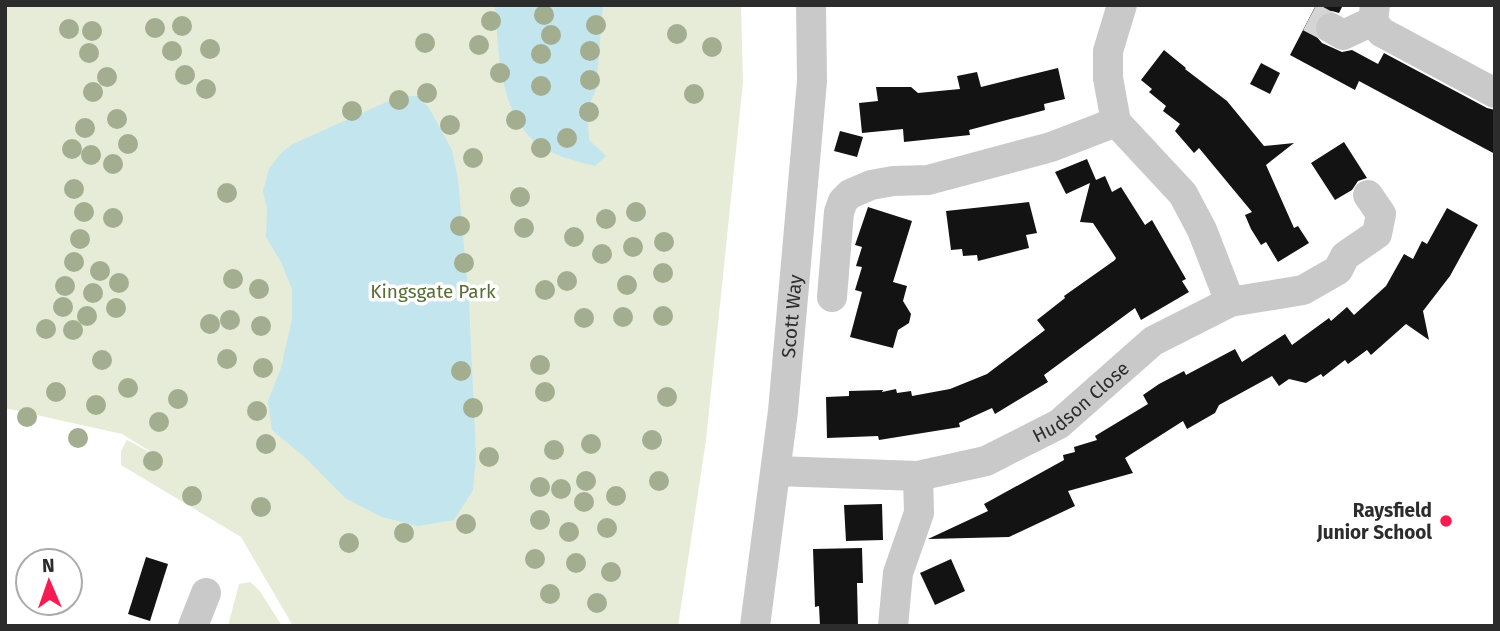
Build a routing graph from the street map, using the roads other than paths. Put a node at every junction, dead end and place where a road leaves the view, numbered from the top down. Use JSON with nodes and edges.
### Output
{"nodes":[{"id":1,"x":811,"y":5,"type":"edge"},
{"id":2,"x":1122,"y":5,"type":"edge"},
{"id":3,"x":1374,"y":13,"type":"edge"},
{"id":4,"x":1331,"y":28,"type":"tunnel mouth"},
{"id":5,"x":1495,"y":93,"type":"edge"},
{"id":6,"x":1116,"y":122,"type":"junction"},
{"id":7,"x":1368,"y":195,"type":"dead end"},
{"id":8,"x":832,"y":297,"type":"dead end"},
{"id":9,"x":1230,"y":302,"type":"junction"},
{"id":10,"x":776,"y":471,"type":"junction"},
{"id":11,"x":918,"y":476,"type":"junction"},
{"id":12,"x":206,"y":593,"type":"dead end"},
{"id":13,"x":193,"y":626,"type":"edge"},
{"id":14,"x":755,"y":626,"type":"edge"},
{"id":15,"x":893,"y":626,"type":"edge"}],
"edges":[{"from":1,"to":10,"type":"street","name":"Scott Way"},
{"from":2,"to":6,"type":"street"},
{"from":3,"to":4,"type":"street"},
{"from":3,"to":5,"type":"street"},
{"from":6,"to":8,"type":"street"},
{"from":6,"to":9,"type":"street"},
{"from":7,"to":9,"type":"street","name":"Hudson Close"},
{"from":9,"to":11,"type":"street","name":"Hudson Close"},
{"from":10,"to":11,"type":"street","name":"Hudson Close"},
{"from":10,"to":14,"type":"street","name":"Scott Way"},
{"from":11,"to":15,"type":"street"},
{"from":12,"to":13,"type":"street"}]}
